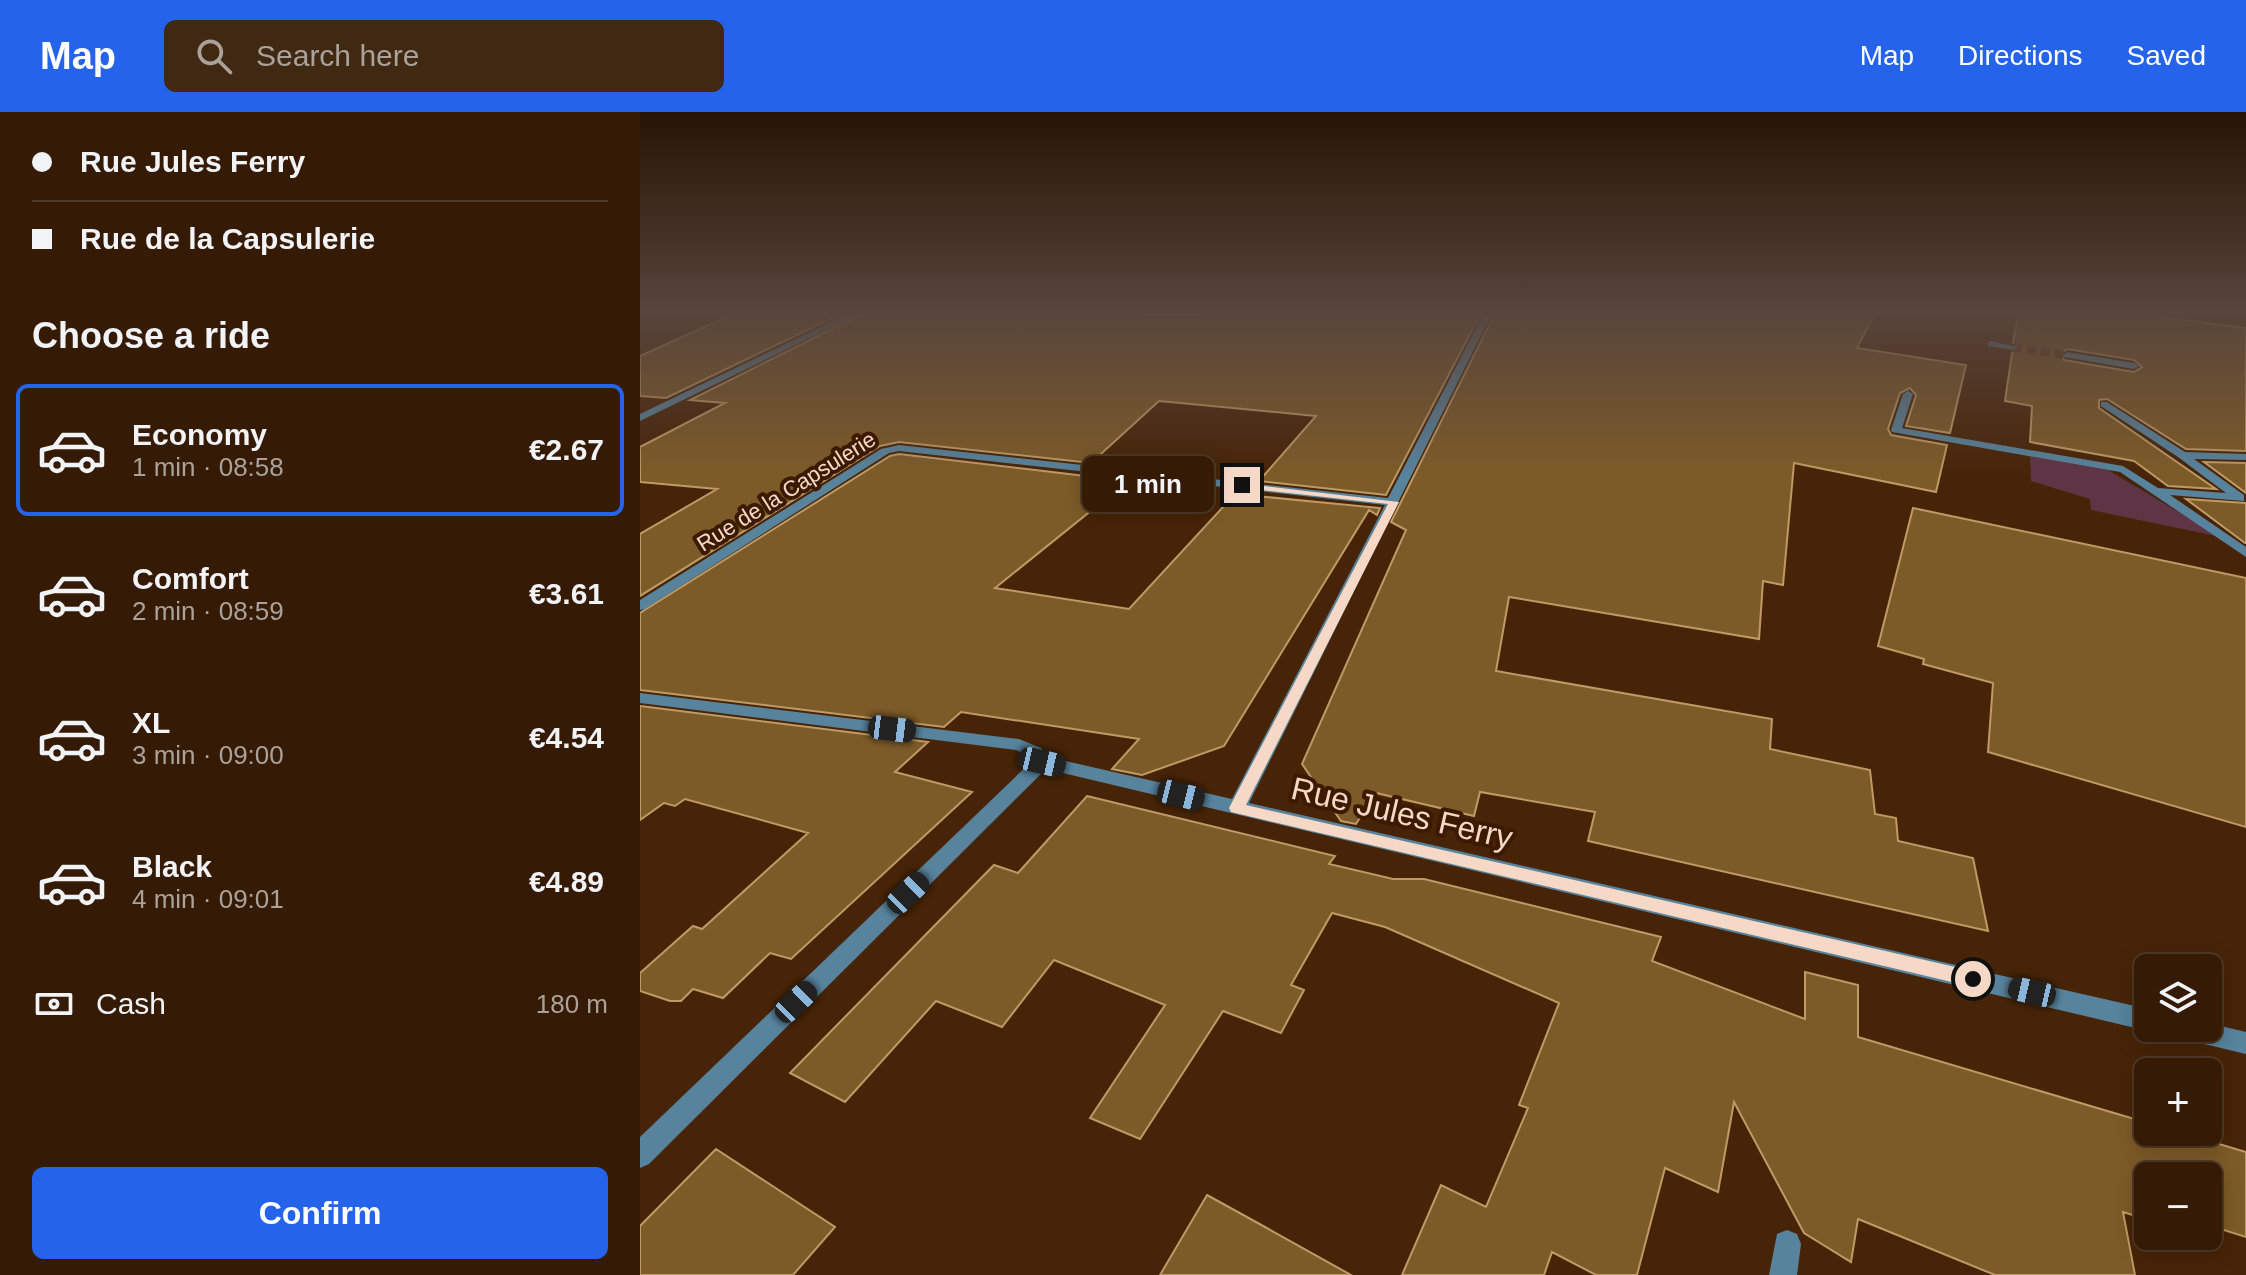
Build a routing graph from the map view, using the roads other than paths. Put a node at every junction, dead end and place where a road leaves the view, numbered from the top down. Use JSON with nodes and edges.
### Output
{"nodes":[{"id":1,"x":745,"y":367,"type":"edge"},
{"id":2,"x":1463,"y":367,"type":"edge"},
{"id":3,"x":1908,"y":394,"type":"dead end"},
{"id":4,"x":2104,"y":404,"type":"dead end"},
{"id":5,"x":640,"y":418,"type":"edge"},
{"id":6,"x":2182,"y":455,"type":"junction"},
{"id":7,"x":2246,"y":457,"type":"edge"},
{"id":8,"x":2158,"y":491,"type":"junction"},
{"id":9,"x":1394,"y":502,"type":"junction"},
{"id":10,"x":2246,"y":553,"type":"edge"},
{"id":11,"x":640,"y":606,"type":"edge"},
{"id":12,"x":640,"y":698,"type":"edge"},
{"id":13,"x":1042,"y":762,"type":"junction"},
{"id":14,"x":1237,"y":808,"type":"junction"},
{"id":15,"x":2134,"y":1017,"type":"edge"},
{"id":16,"x":2222,"y":1037,"type":"edge"},
{"id":17,"x":2246,"y":1043,"type":"edge"},
{"id":18,"x":640,"y":1155,"type":"edge"},
{"id":19,"x":1787,"y":1244,"type":"dead end"},
{"id":20,"x":1783,"y":1275,"type":"edge"}],
"edges":[{"from":1,"to":5,"type":"street"},
{"from":2,"to":9,"type":"street"},
{"from":3,"to":8,"type":"street"},
{"from":4,"to":6,"type":"street"},
{"from":6,"to":7,"type":"street"},
{"from":6,"to":8,"type":"street"},
{"from":8,"to":10,"type":"street"},
{"from":9,"to":11,"type":"street","name":"Rue de la Capsulerie"},
{"from":9,"to":14,"type":"street"},
{"from":12,"to":13,"type":"street","name":"Rue Jules Ferry"},
{"from":13,"to":14,"type":"street","name":"Rue Jules Ferry"},
{"from":13,"to":18,"type":"street"},
{"from":14,"to":15,"type":"street","name":"Rue Jules Ferry"},
{"from":16,"to":17,"type":"street"},
{"from":19,"to":20,"type":"street"}]}
